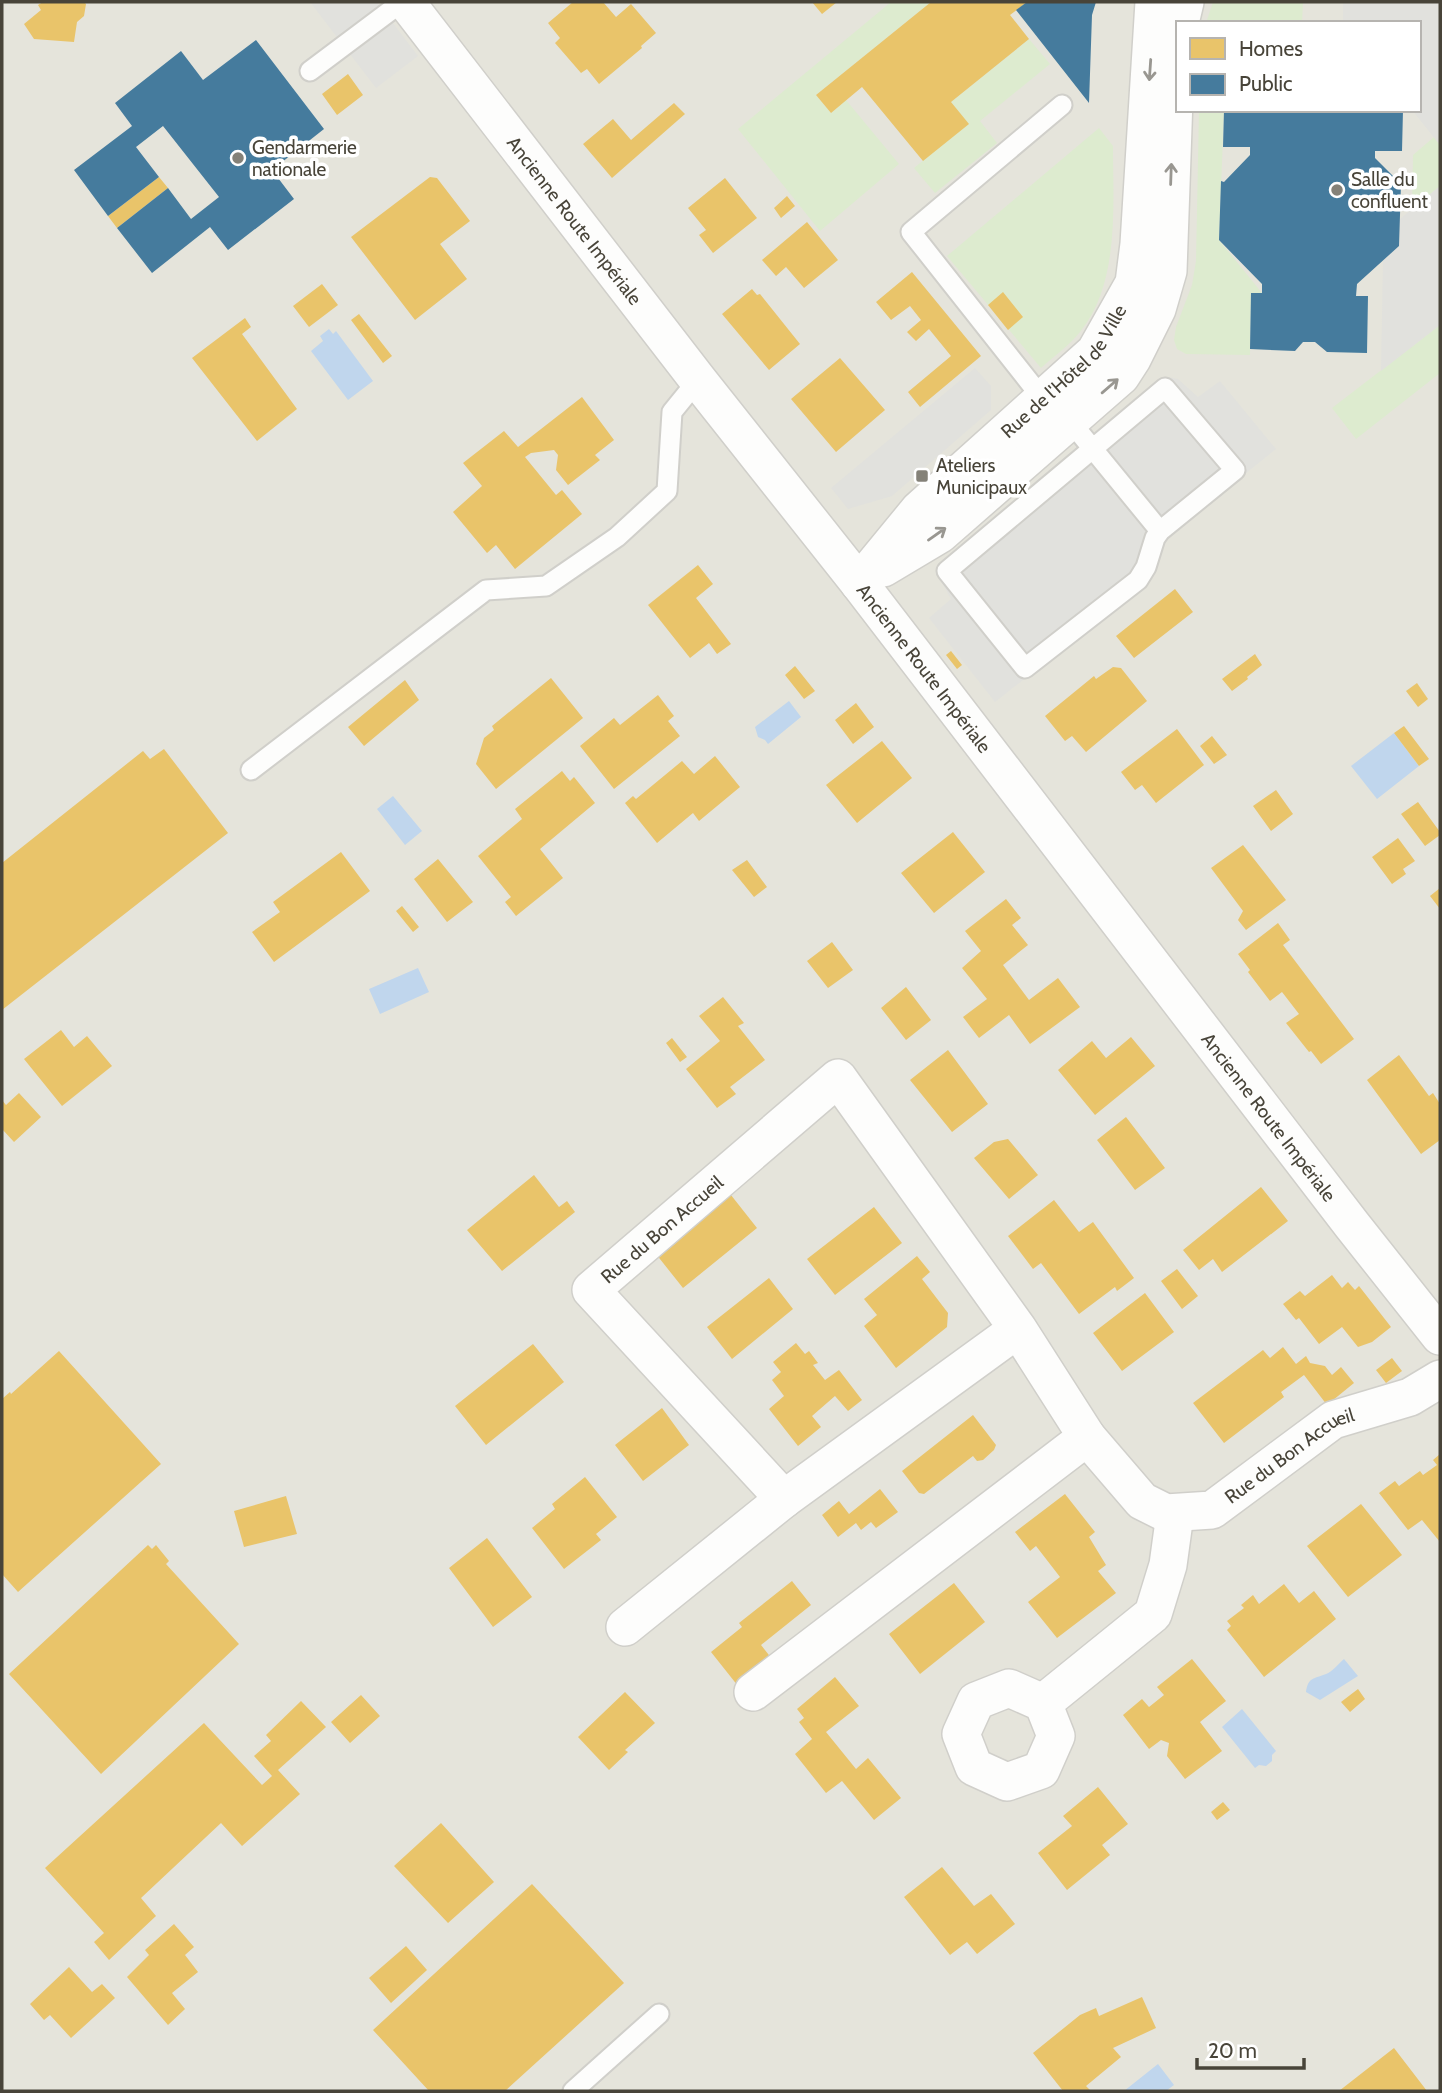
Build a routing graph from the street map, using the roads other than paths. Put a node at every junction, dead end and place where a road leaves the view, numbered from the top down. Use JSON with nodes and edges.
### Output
{"nodes":[{"id":1,"x":404,"y":2,"type":"edge"},
{"id":2,"x":1154,"y":2,"type":"edge"},
{"id":3,"x":1185,"y":2,"type":"edge"},
{"id":4,"x":1180,"y":21,"type":"edge"},
{"id":5,"x":310,"y":71,"type":"dead end"},
{"id":6,"x":1176,"y":80,"type":"edge"},
{"id":7,"x":1062,"y":105,"type":"dead end"},
{"id":8,"x":698,"y":380,"type":"junction"},
{"id":9,"x":1068,"y":423,"type":"junction"},
{"id":10,"x":1160,"y":531,"type":"junction"},
{"id":11,"x":859,"y":583,"type":"junction"},
{"id":12,"x":251,"y":770,"type":"dead end"},
{"id":13,"x":1018,"y":1329,"type":"junction"},
{"id":14,"x":1440,"y":1336,"type":"edge"},
{"id":15,"x":1440,"y":1379,"type":"edge"},
{"id":16,"x":1087,"y":1437,"type":"junction"},
{"id":17,"x":784,"y":1499,"type":"junction"},
{"id":18,"x":1175,"y":1514,"type":"junction"},
{"id":19,"x":625,"y":1627,"type":"dead end"},
{"id":20,"x":753,"y":1692,"type":"dead end"},
{"id":21,"x":1043,"y":1703,"type":"dead end"},
{"id":22,"x":659,"y":2014,"type":"dead end"},
{"id":23,"x":573,"y":2091,"type":"edge"}],
"edges":[{"from":1,"to":5,"type":"lane"},
{"from":1,"to":8,"type":"street","name":"Ancienne Route Impériale"},
{"from":2,"to":9,"type":"street","name":"Rue de l'Hôtel de Ville","one_way":true},
{"from":3,"to":4,"type":"street"},
{"from":9,"to":6,"type":"street","name":"Rue de l'Hôtel de Ville","one_way":true},
{"from":7,"to":9,"type":"lane"},
{"from":8,"to":11,"type":"street","name":"Ancienne Route Impériale"},
{"from":8,"to":12,"type":"lane"},
{"from":9,"to":10,"type":"lane"},
{"from":9,"to":10,"type":"lane"},
{"from":9,"to":10,"type":"lane"},
{"from":9,"to":11,"type":"street","name":"Rue de l'Hôtel de Ville"},
{"from":11,"to":14,"type":"street","name":"Ancienne Route Impériale"},
{"from":13,"to":16,"type":"street","name":"Rue du Bon Accueil"},
{"from":13,"to":17,"type":"street"},
{"from":13,"to":17,"type":"street","name":"Rue du Bon Accueil"},
{"from":15,"to":18,"type":"street","name":"Rue du Bon Accueil"},
{"from":16,"to":18,"type":"street","name":"Rue du Bon Accueil"},
{"from":16,"to":20,"type":"street"},
{"from":17,"to":19,"type":"street"},
{"from":18,"to":21,"type":"street"},
{"from":22,"to":23,"type":"lane"}]}
